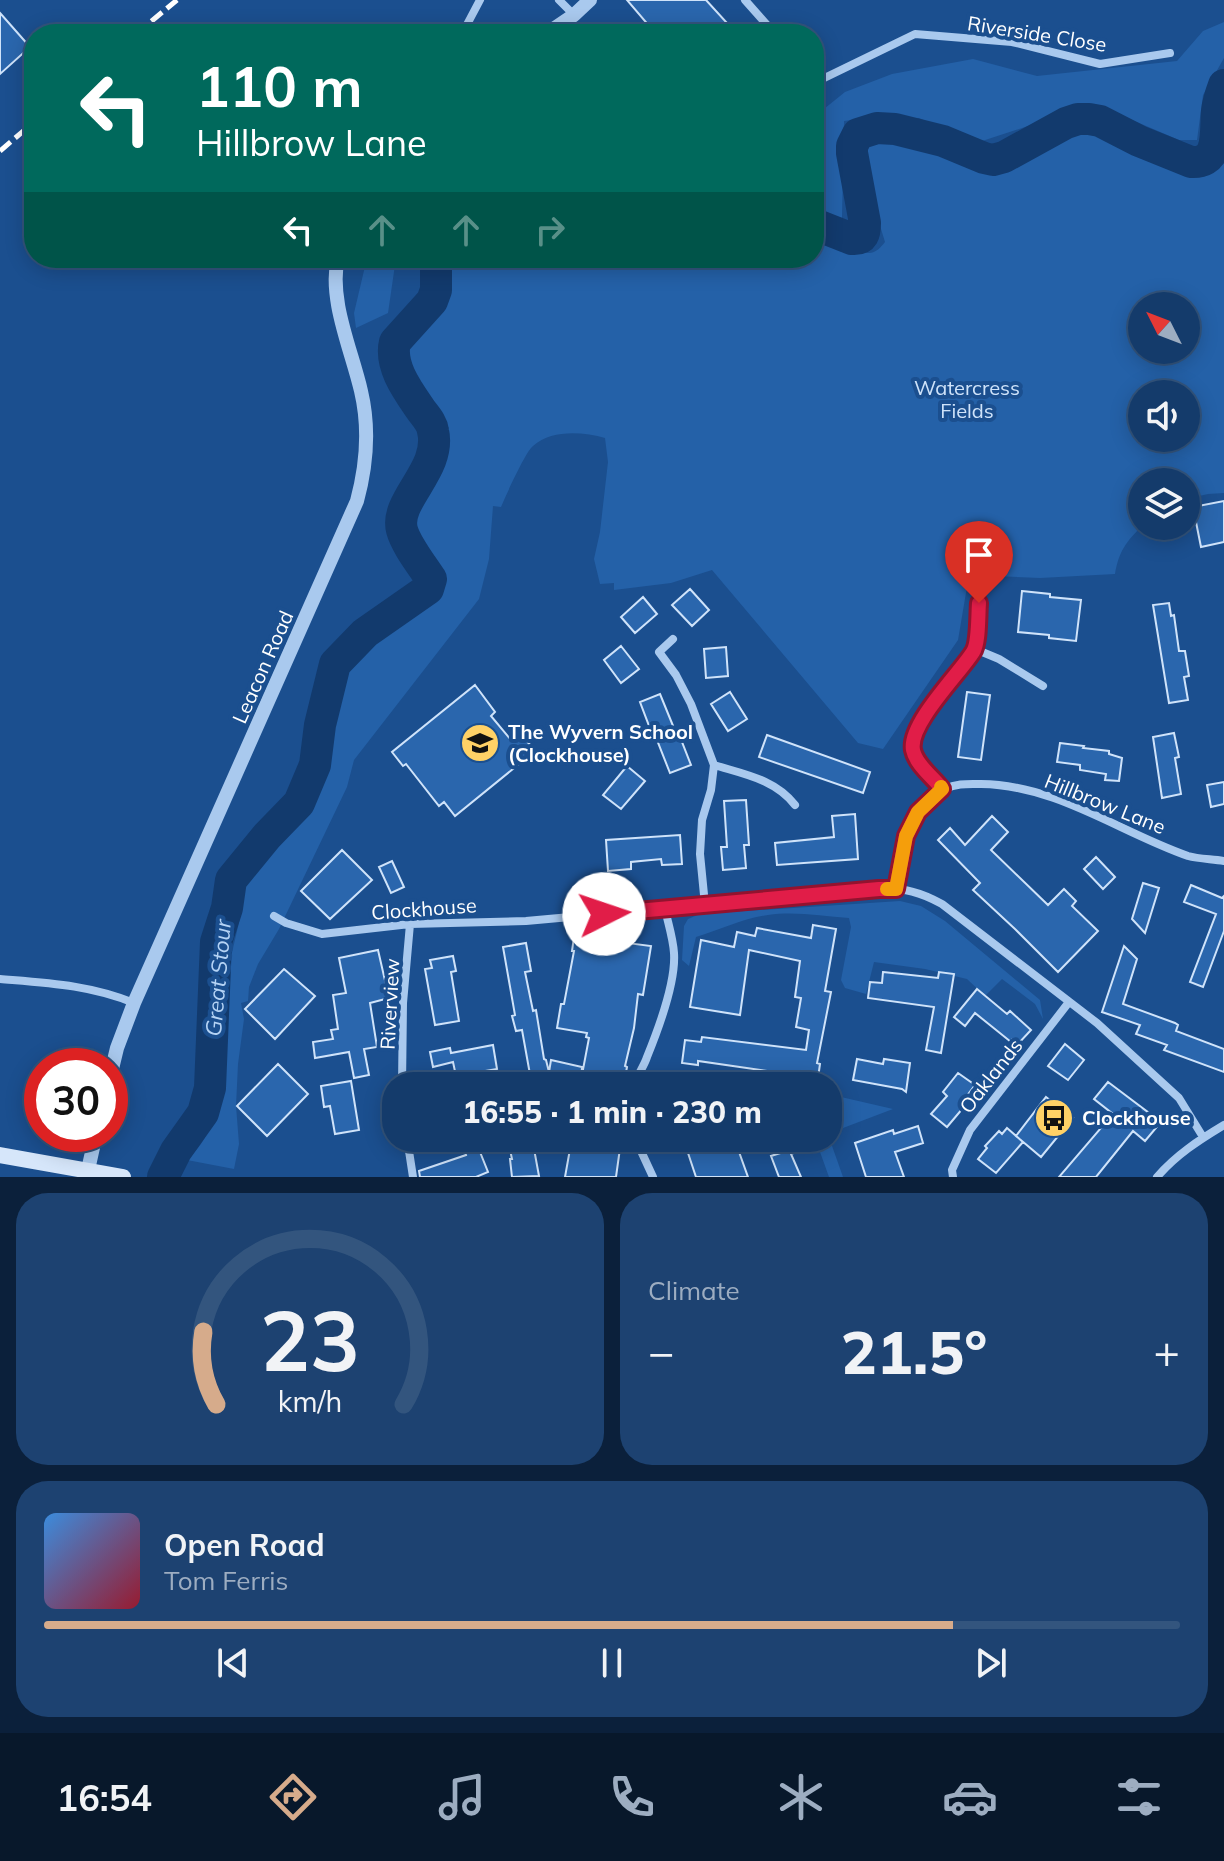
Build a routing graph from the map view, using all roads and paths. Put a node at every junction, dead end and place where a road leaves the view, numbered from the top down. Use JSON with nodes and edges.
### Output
{"nodes":[{"id":1,"x":480,"y":0,"type":"edge"},
{"id":2,"x":559,"y":0,"type":"edge"},
{"id":3,"x":590,"y":0,"type":"edge"},
{"id":4,"x":745,"y":0,"type":"edge"},
{"id":5,"x":574,"y":15,"type":"junction"},
{"id":6,"x":467,"y":24,"type":"edge"},
{"id":7,"x":561,"y":24,"type":"edge"},
{"id":8,"x":766,"y":24,"type":"edge"},
{"id":9,"x":1170,"y":53,"type":"dead end"},
{"id":10,"x":824,"y":78,"type":"edge"},
{"id":11,"x":336,"y":268,"type":"edge"},
{"id":12,"x":981,"y":580,"type":"dead end"},
{"id":13,"x":673,"y":639,"type":"dead end"},
{"id":14,"x":975,"y":649,"type":"junction"},
{"id":15,"x":1043,"y":686,"type":"dead end"},
{"id":16,"x":714,"y":765,"type":"junction"},
{"id":17,"x":942,"y":789,"type":"junction"},
{"id":18,"x":795,"y":805,"type":"dead end"},
{"id":19,"x":1224,"y":861,"type":"edge"},
{"id":20,"x":896,"y":889,"type":"junction"},
{"id":21,"x":705,"y":905,"type":"junction"},
{"id":22,"x":665,"y":909,"type":"junction"},
{"id":23,"x":274,"y":916,"type":"dead end"},
{"id":24,"x":410,"y":924,"type":"junction"},
{"id":25,"x":0,"y":979,"type":"edge"},
{"id":26,"x":1069,"y":1002,"type":"junction"},
{"id":27,"x":134,"y":1003,"type":"junction"},
{"id":28,"x":117,"y":1048,"type":"edge"},
{"id":29,"x":402,"y":1072,"type":"edge"},
{"id":30,"x":640,"y":1072,"type":"edge"},
{"id":31,"x":1224,"y":1125,"type":"edge"},
{"id":32,"x":1203,"y":1137,"type":"junction"},
{"id":33,"x":92,"y":1152,"type":"edge"},
{"id":34,"x":409,"y":1152,"type":"edge"},
{"id":35,"x":641,"y":1152,"type":"edge"},
{"id":36,"x":0,"y":1155,"type":"edge"},
{"id":37,"x":88,"y":1170,"type":"junction"},
{"id":38,"x":123,"y":1177,"type":"edge"},
{"id":39,"x":413,"y":1177,"type":"edge"},
{"id":40,"x":653,"y":1177,"type":"edge"},
{"id":41,"x":953,"y":1177,"type":"edge"},
{"id":42,"x":1157,"y":1177,"type":"edge"}],
"edges":[{"from":1,"to":6,"type":"street"},
{"from":2,"to":5,"type":"street"},
{"from":3,"to":5,"type":"street"},
{"from":4,"to":8,"type":"street"},
{"from":5,"to":7,"type":"street"},
{"from":9,"to":10,"type":"street","name":"Riverside Close"},
{"from":11,"to":27,"type":"street","name":"Leacon Road"},
{"from":12,"to":14,"type":"street"},
{"from":13,"to":16,"type":"street"},
{"from":14,"to":15,"type":"street"},
{"from":14,"to":17,"type":"street"},
{"from":16,"to":18,"type":"street"},
{"from":16,"to":21,"type":"street"},
{"from":17,"to":19,"type":"street","name":"Hillbrow Lane"},
{"from":17,"to":20,"type":"street"},
{"from":20,"to":21,"type":"street","name":"Clockhouse"},
{"from":20,"to":26,"type":"street","name":"Clockhouse"},
{"from":21,"to":22,"type":"street","name":"Clockhouse"},
{"from":22,"to":24,"type":"street","name":"Clockhouse"},
{"from":22,"to":30,"type":"street"},
{"from":23,"to":24,"type":"street","name":"Clockhouse"},
{"from":24,"to":29,"type":"street","name":"Riverview"},
{"from":25,"to":27,"type":"street"},
{"from":26,"to":32,"type":"street","name":"Clockhouse"},
{"from":26,"to":41,"type":"street","name":"Oaklands"},
{"from":27,"to":28,"type":"street","name":"Leacon Road"},
{"from":31,"to":32,"type":"street"},
{"from":32,"to":42,"type":"street"},
{"from":33,"to":37,"type":"street"},
{"from":34,"to":39,"type":"street"},
{"from":35,"to":40,"type":"street"},
{"from":36,"to":37,"type":"main road"},
{"from":37,"to":38,"type":"main road"}]}
